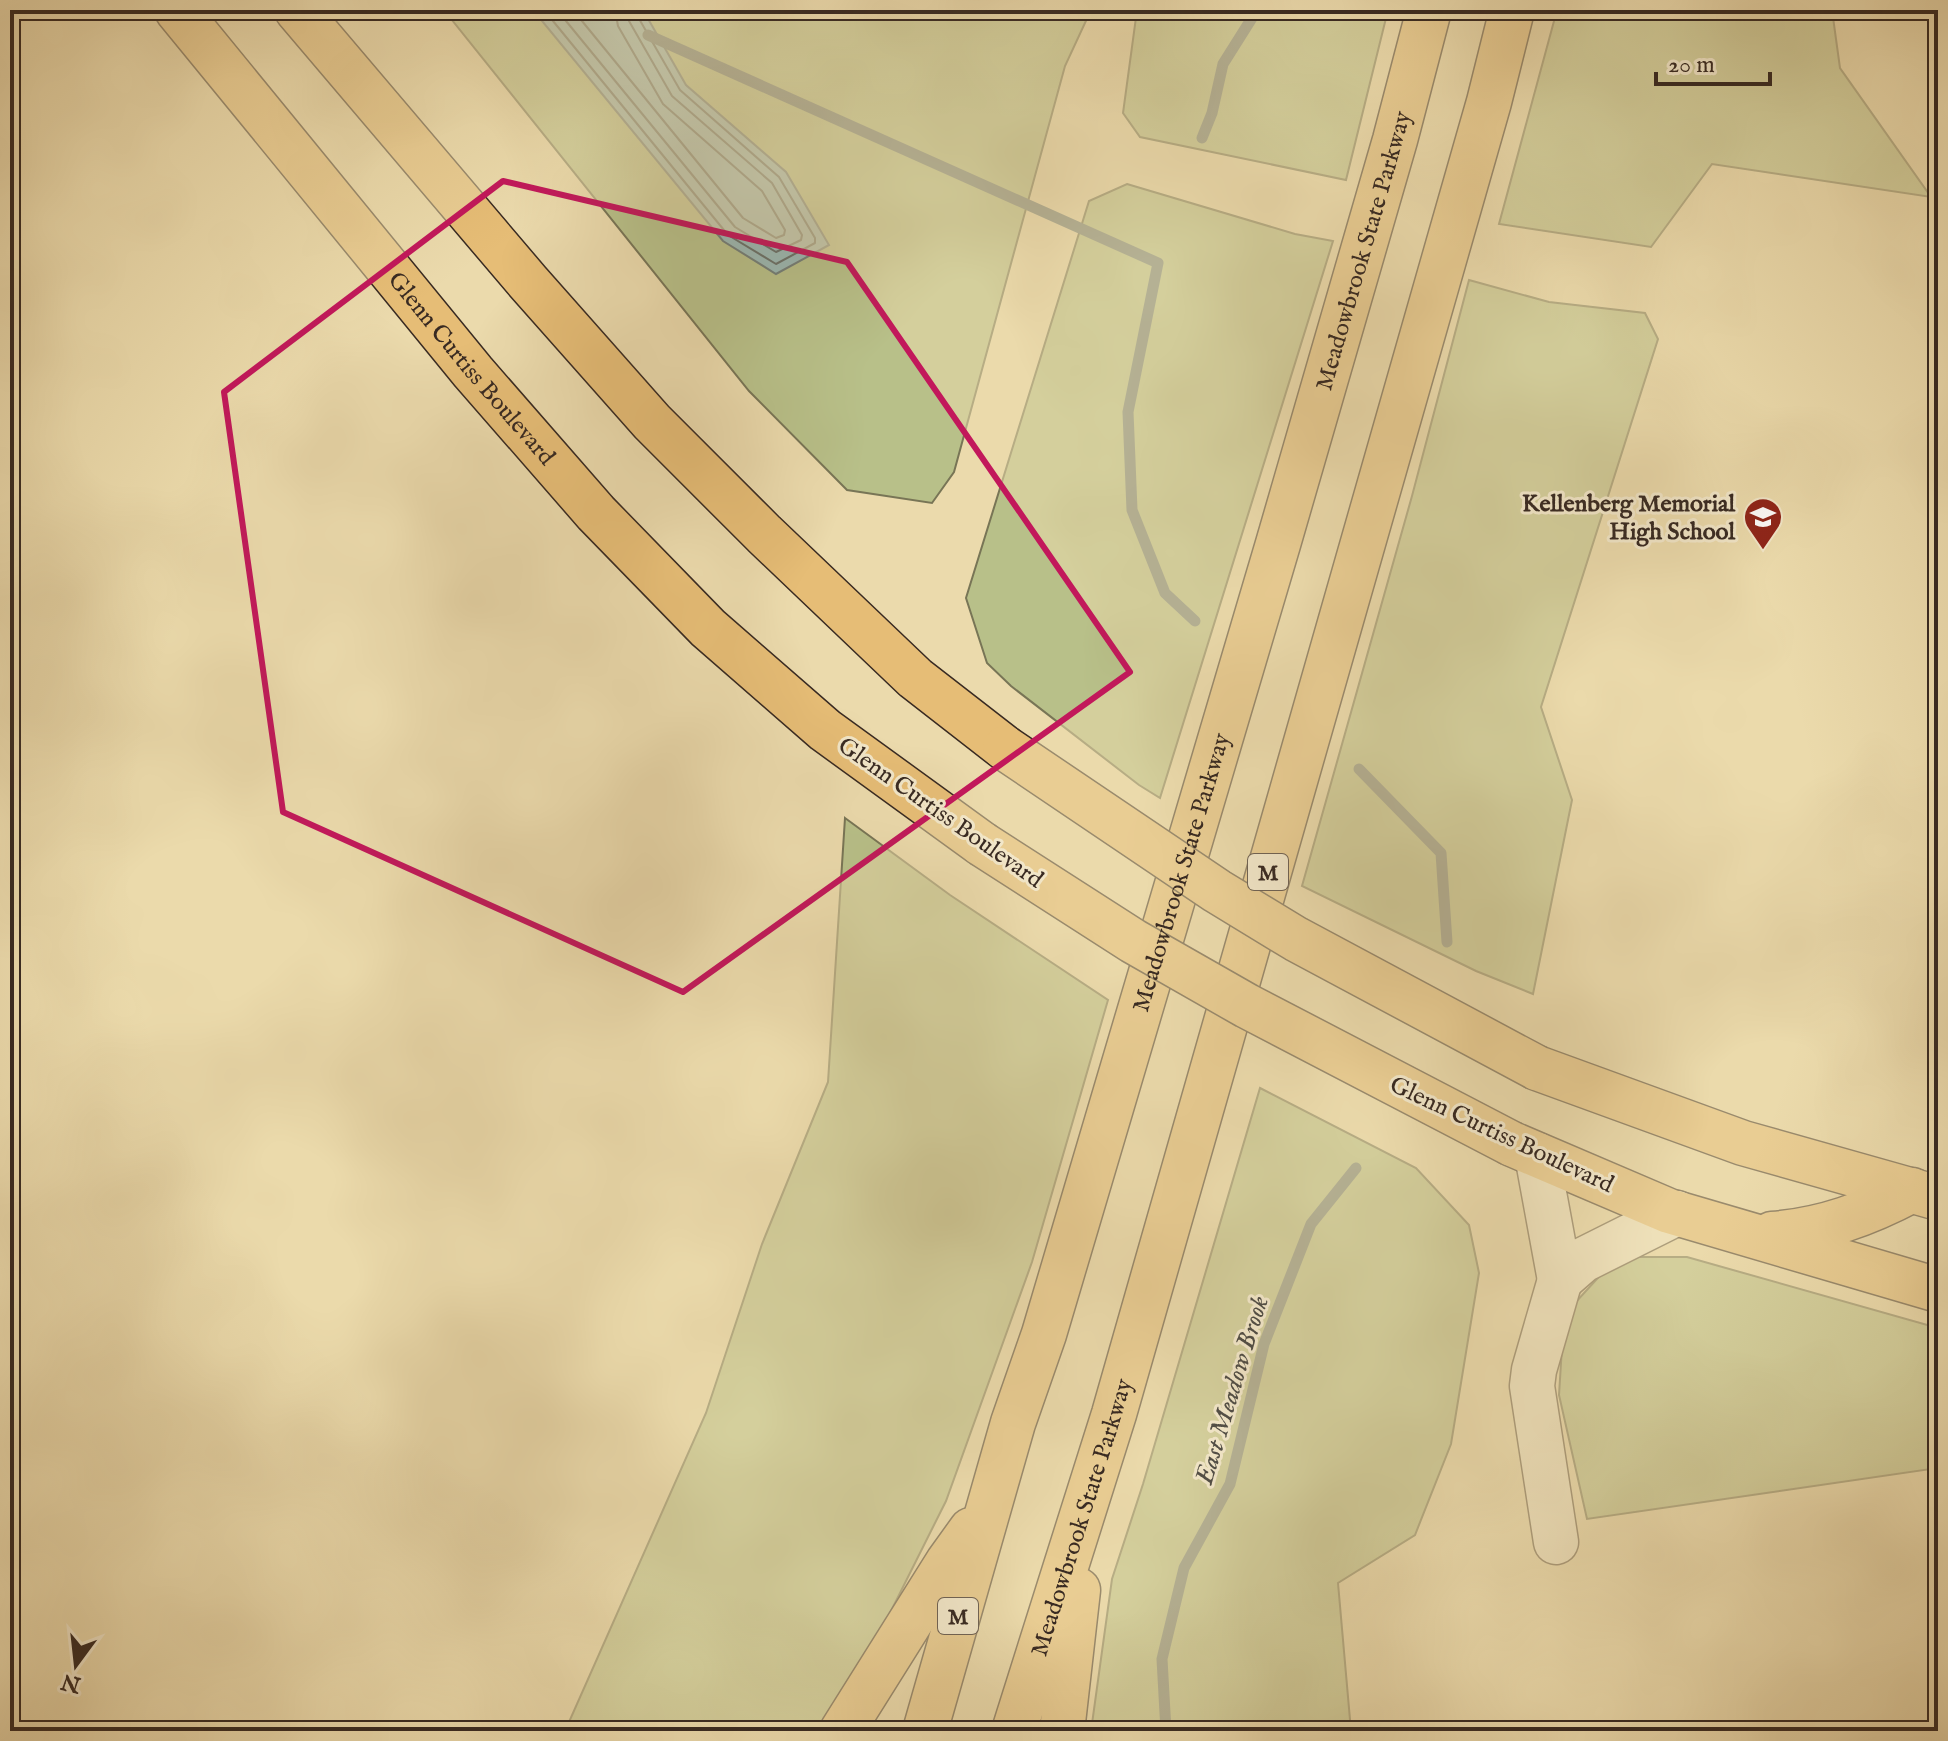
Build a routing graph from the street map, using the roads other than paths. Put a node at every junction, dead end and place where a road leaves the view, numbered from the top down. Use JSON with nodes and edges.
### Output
{"nodes":[{"id":1,"x":177,"y":10,"type":"edge"},
{"id":2,"x":297,"y":10,"type":"edge"},
{"id":3,"x":1429,"y":10,"type":"edge"},
{"id":4,"x":1512,"y":10,"type":"edge"},
{"id":5,"x":1524,"y":1149,"type":"junction"},
{"id":6,"x":1925,"y":1194,"type":"edge"},
{"id":7,"x":1677,"y":1213,"type":"junction"},
{"id":8,"x":1754,"y":1236,"type":"junction"},
{"id":9,"x":1560,"y":1280,"type":"junction"},
{"id":10,"x":1938,"y":1290,"type":"edge"},
{"id":11,"x":991,"y":1502,"type":"junction"},
{"id":12,"x":1079,"y":1522,"type":"junction"},
{"id":13,"x":1556,"y":1542,"type":"dead end"},
{"id":14,"x":842,"y":1731,"type":"edge"},
{"id":15,"x":925,"y":1731,"type":"edge"},
{"id":16,"x":1014,"y":1731,"type":"edge"},
{"id":17,"x":1062,"y":1731,"type":"edge"}],
"edges":[{"from":1,"to":5,"type":"main road","name":"Glenn Curtiss Boulevard","bridge":true},
{"from":2,"to":6,"type":"main road","bridge":true},
{"from":3,"to":11,"type":"main road","name":"Meadowbrook State Parkway","number":"M"},
{"from":4,"to":12,"type":"main road","name":"Meadowbrook State Parkway","number":"M"},
{"from":5,"to":7,"type":"main road","name":"Glenn Curtiss Boulevard"},
{"from":5,"to":9,"type":"lane"},
{"from":6,"to":8,"type":"main road"},
{"from":7,"to":8,"type":"main road","name":"Glenn Curtiss Boulevard"},
{"from":7,"to":9,"type":"lane"},
{"from":8,"to":10,"type":"main road","name":"Glenn Curtiss Boulevard"},
{"from":9,"to":13,"type":"lane"},
{"from":11,"to":14,"type":"main road"},
{"from":11,"to":15,"type":"main road","name":"Meadowbrook State Parkway","number":"M"},
{"from":12,"to":16,"type":"main road","name":"Meadowbrook State Parkway","number":"M"},
{"from":12,"to":17,"type":"main road"}]}
